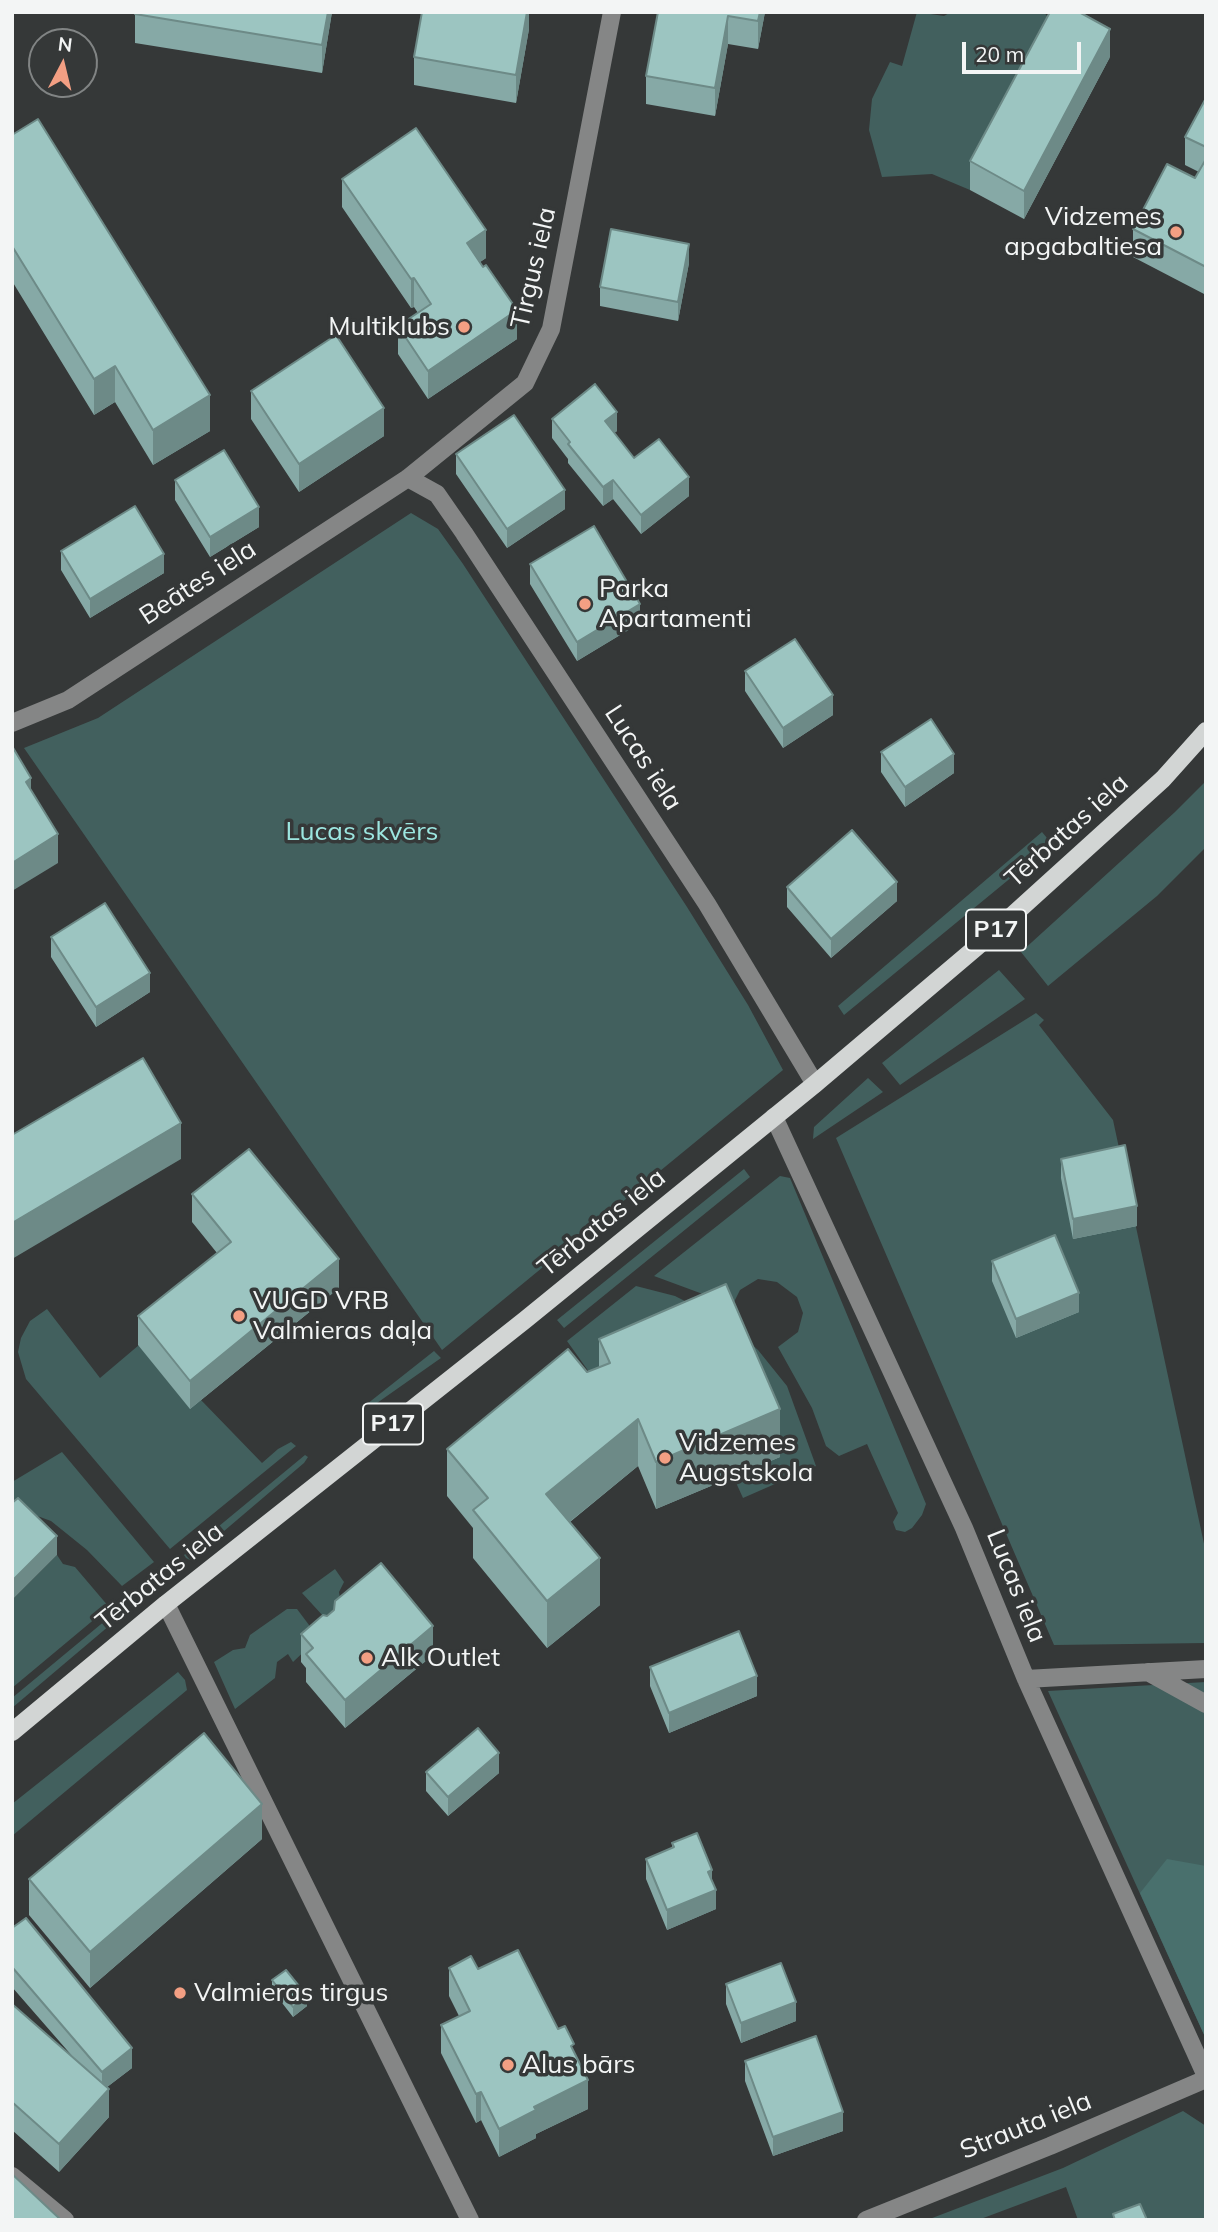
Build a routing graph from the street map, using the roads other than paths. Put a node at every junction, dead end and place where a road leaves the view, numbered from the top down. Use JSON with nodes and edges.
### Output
{"nodes":[{"id":1,"x":612,"y":12,"type":"edge"},
{"id":2,"x":408,"y":478,"type":"junction"},
{"id":3,"x":12,"y":723,"type":"edge"},
{"id":4,"x":1206,"y":731,"type":"edge"},
{"id":5,"x":815,"y":1084,"type":"junction"},
{"id":6,"x":775,"y":1117,"type":"junction"},
{"id":7,"x":166,"y":1604,"type":"junction"},
{"id":8,"x":1206,"y":1669,"type":"edge"},
{"id":9,"x":1147,"y":1672,"type":"junction"},
{"id":10,"x":1026,"y":1679,"type":"junction"},
{"id":11,"x":1206,"y":1704,"type":"edge"},
{"id":12,"x":12,"y":1732,"type":"edge"},
{"id":13,"x":1206,"y":2077,"type":"edge"},
{"id":14,"x":12,"y":2176,"type":"edge"},
{"id":15,"x":65,"y":2220,"type":"edge"},
{"id":16,"x":470,"y":2220,"type":"edge"},
{"id":17,"x":866,"y":2220,"type":"edge"}],
"edges":[{"from":1,"to":2,"type":"street","name":"Tirgus iela"},
{"from":2,"to":3,"type":"street","name":"Beātes iela"},
{"from":2,"to":5,"type":"street","name":"Lucas iela"},
{"from":4,"to":5,"type":"main road","name":"Tērbatas iela","number":"P17"},
{"from":5,"to":6,"type":"main road","name":"Tērbatas iela","number":"P17"},
{"from":6,"to":7,"type":"main road","name":"Tērbatas iela","number":"P17"},
{"from":6,"to":10,"type":"street","name":"Lucas iela"},
{"from":7,"to":12,"type":"main road","name":"Tērbatas iela","number":"P17"},
{"from":7,"to":16,"type":"street"},
{"from":8,"to":9,"type":"street"},
{"from":9,"to":10,"type":"street"},
{"from":9,"to":11,"type":"street"},
{"from":10,"to":13,"type":"street","name":"Lucas iela"},
{"from":13,"to":17,"type":"street","name":"Strauta iela"},
{"from":14,"to":15,"type":"street"}]}
